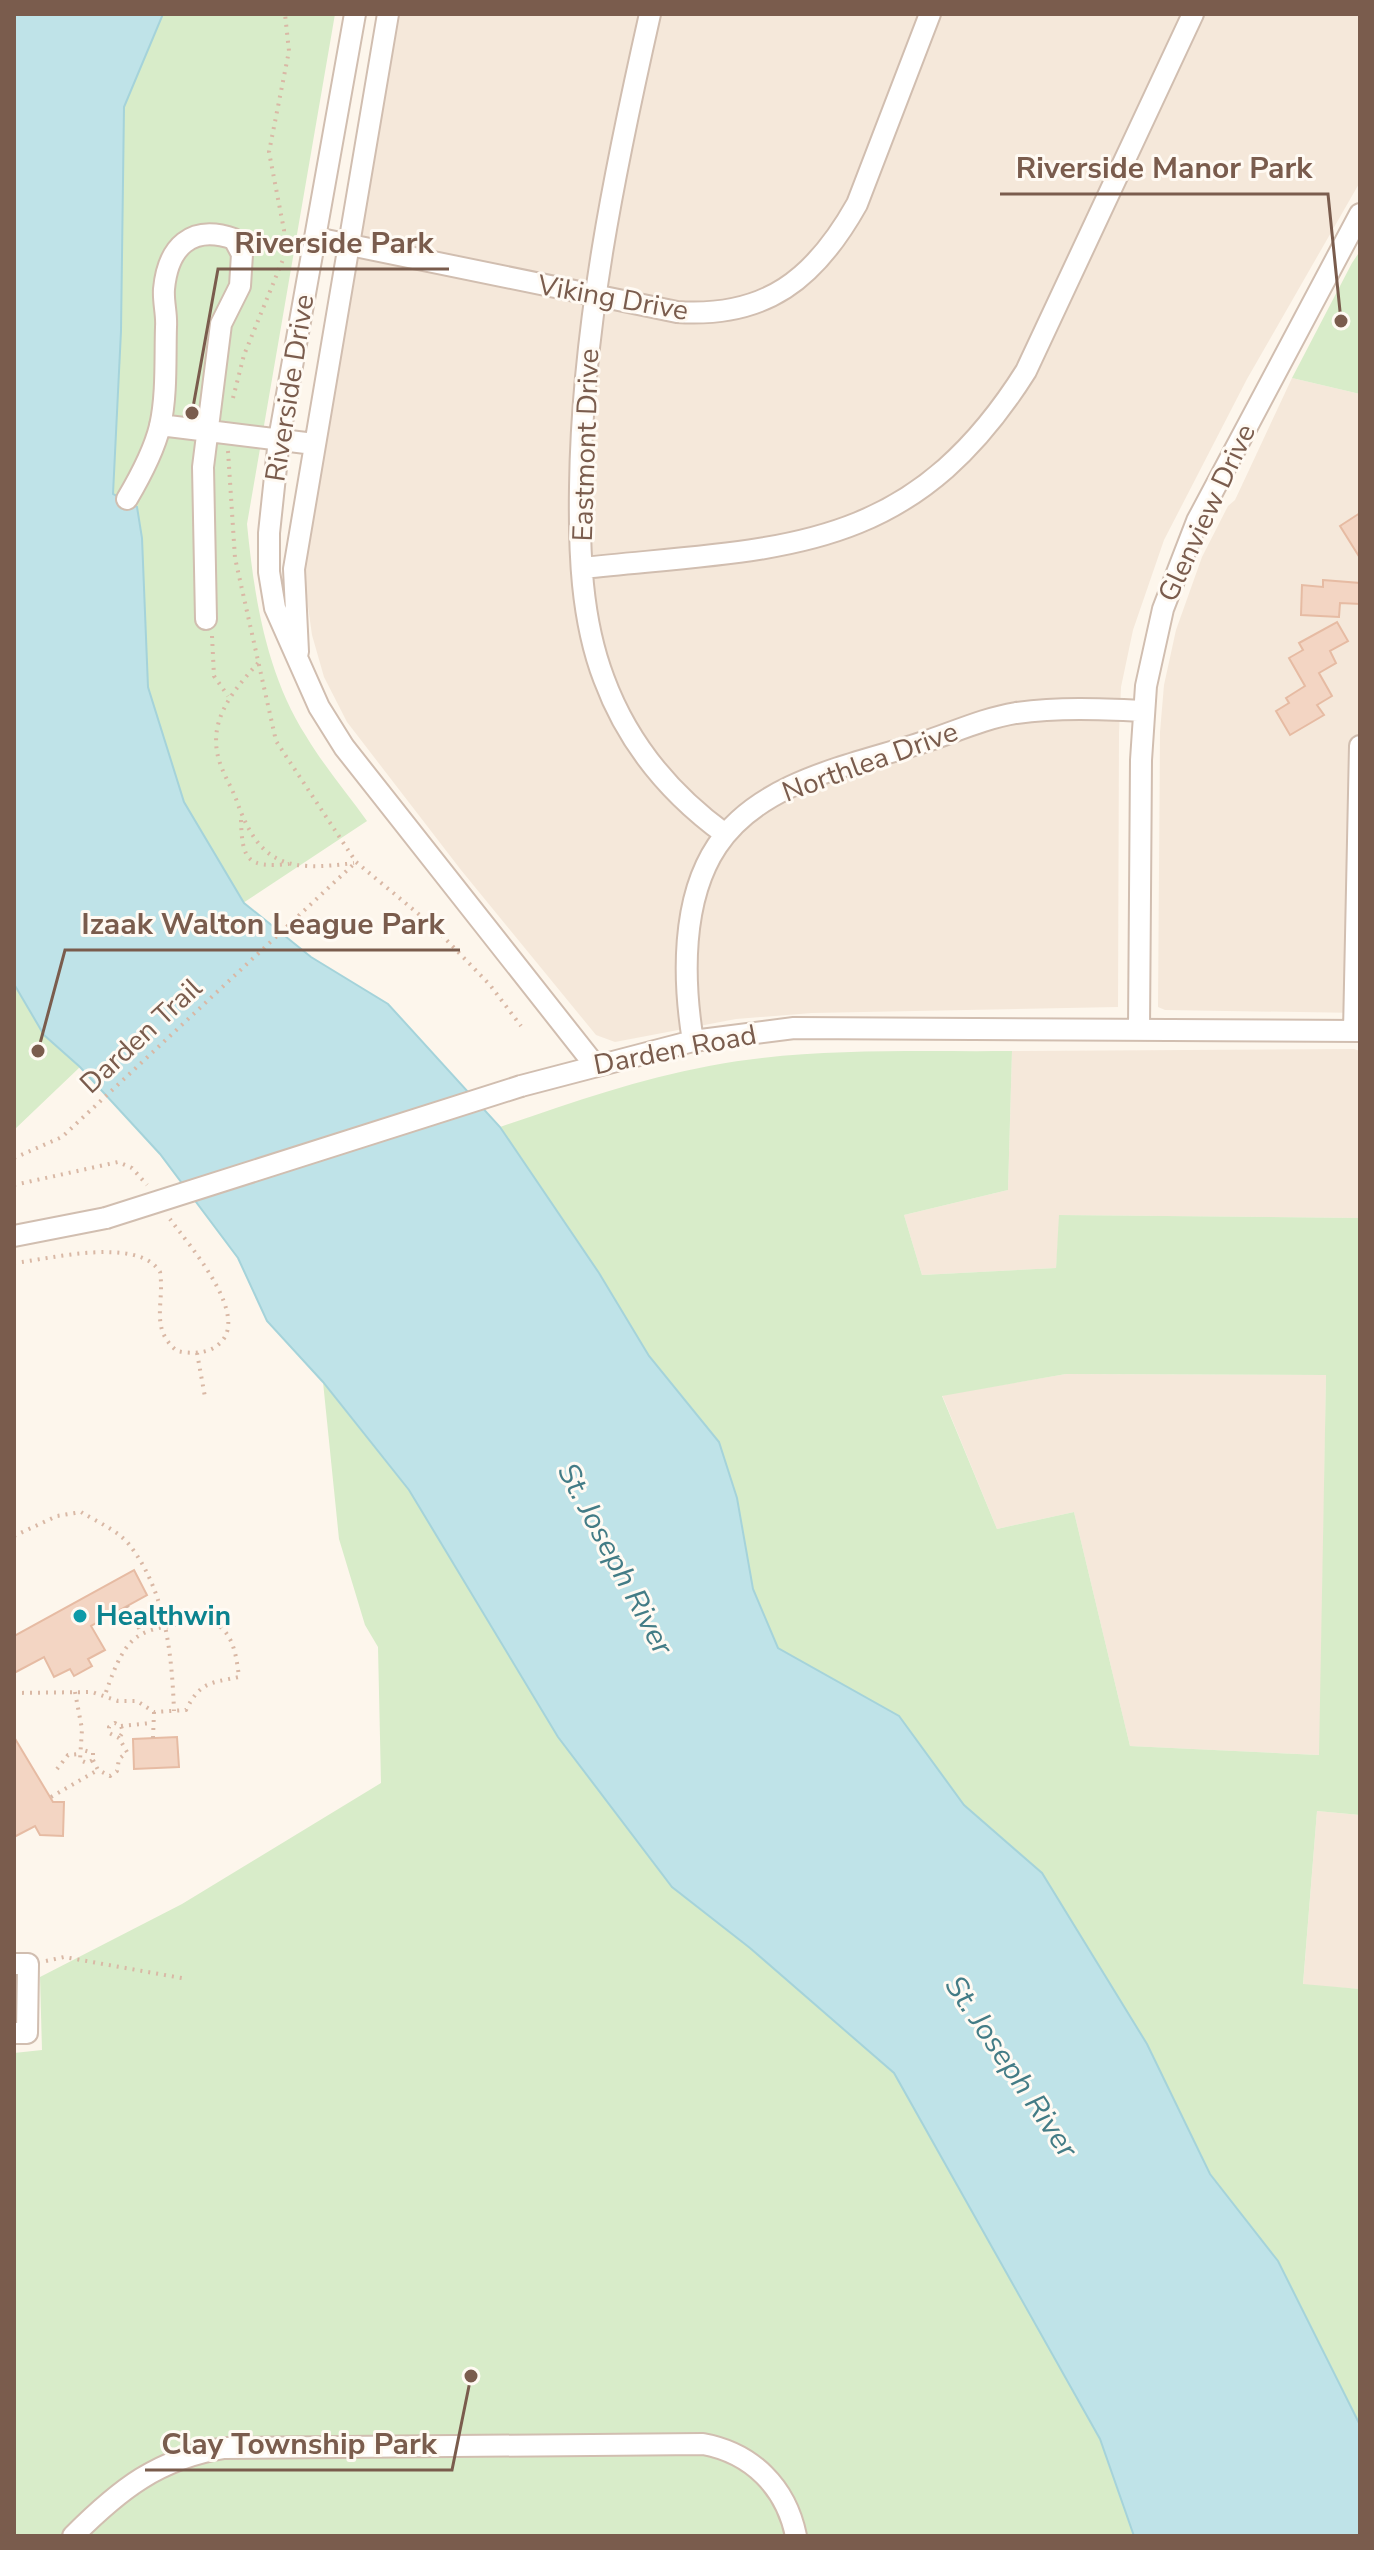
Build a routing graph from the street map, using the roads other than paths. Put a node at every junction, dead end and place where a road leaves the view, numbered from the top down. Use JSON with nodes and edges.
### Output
{"nodes":[{"id":1,"x":355,"y":14,"type":"edge"},
{"id":2,"x":388,"y":14,"type":"edge"},
{"id":3,"x":650,"y":14,"type":"edge"},
{"id":4,"x":930,"y":14,"type":"edge"},
{"id":5,"x":1193,"y":14,"type":"edge"},
{"id":6,"x":1360,"y":214,"type":"edge"},
{"id":7,"x":316,"y":238,"type":"junction"},
{"id":8,"x":348,"y":245,"type":"junction"},
{"id":9,"x":595,"y":297,"type":"junction"},
{"id":10,"x":160,"y":425,"type":"junction"},
{"id":11,"x":208,"y":431,"type":"junction"},
{"id":12,"x":279,"y":439,"type":"junction"},
{"id":13,"x":314,"y":444,"type":"junction"},
{"id":14,"x":127,"y":499,"type":"dead end"},
{"id":15,"x":583,"y":568,"type":"junction"},
{"id":16,"x":206,"y":619,"type":"road end"},
{"id":17,"x":299,"y":664,"type":"junction"},
{"id":18,"x":1144,"y":711,"type":"junction"},
{"id":19,"x":1360,"y":746,"type":"edge"},
{"id":20,"x":1360,"y":760,"type":"edge"},
{"id":21,"x":725,"y":834,"type":"junction"},
{"id":22,"x":1139,"y":1030,"type":"junction"},
{"id":23,"x":1357,"y":1031,"type":"edge"},
{"id":24,"x":693,"y":1041,"type":"junction"},
{"id":25,"x":594,"y":1064,"type":"junction"},
{"id":26,"x":14,"y":1236,"type":"edge"},
{"id":27,"x":21,"y":1964,"type":"edge"},
{"id":28,"x":14,"y":2033,"type":"edge"},
{"id":29,"x":73,"y":2536,"type":"edge"},
{"id":30,"x":796,"y":2536,"type":"edge"}],
"edges":[{"from":1,"to":7,"type":"street","name":"Riverside Drive"},
{"from":2,"to":8,"type":"street","name":"Riverside Drive"},
{"from":3,"to":9,"type":"street","name":"Eastmont Drive"},
{"from":4,"to":9,"type":"street","name":"Viking Drive"},
{"from":5,"to":15,"type":"street"},
{"from":6,"to":18,"type":"street","name":"Glenview Drive"},
{"from":7,"to":8,"type":"street","name":"Viking Drive"},
{"from":7,"to":12,"type":"street","name":"Riverside Drive"},
{"from":8,"to":9,"type":"street","name":"Viking Drive"},
{"from":8,"to":13,"type":"street","name":"Riverside Drive"},
{"from":9,"to":15,"type":"street","name":"Eastmont Drive"},
{"from":10,"to":11,"type":"street"},
{"from":10,"to":11,"type":"street"},
{"from":10,"to":14,"type":"street"},
{"from":11,"to":12,"type":"street"},
{"from":11,"to":16,"type":"street"},
{"from":12,"to":13,"type":"street"},
{"from":12,"to":17,"type":"street","name":"Riverside Drive"},
{"from":13,"to":17,"type":"street","name":"Riverside Drive"},
{"from":15,"to":21,"type":"street","name":"Eastmont Drive"},
{"from":17,"to":25,"type":"street","name":"Riverside Drive"},
{"from":18,"to":21,"type":"street","name":"Northlea Drive"},
{"from":18,"to":22,"type":"street","name":"Glenview Drive"},
{"from":19,"to":20,"type":"street"},
{"from":20,"to":23,"type":"street"},
{"from":21,"to":24,"type":"street","name":"Northlea Drive"},
{"from":22,"to":23,"type":"street","name":"Darden Road"},
{"from":22,"to":24,"type":"street","name":"Darden Road"},
{"from":24,"to":25,"type":"street","name":"Darden Road"},
{"from":25,"to":26,"type":"street","name":"Darden Road","bridge":true},
{"from":27,"to":28,"type":"street"},
{"from":29,"to":30,"type":"street"}]}
